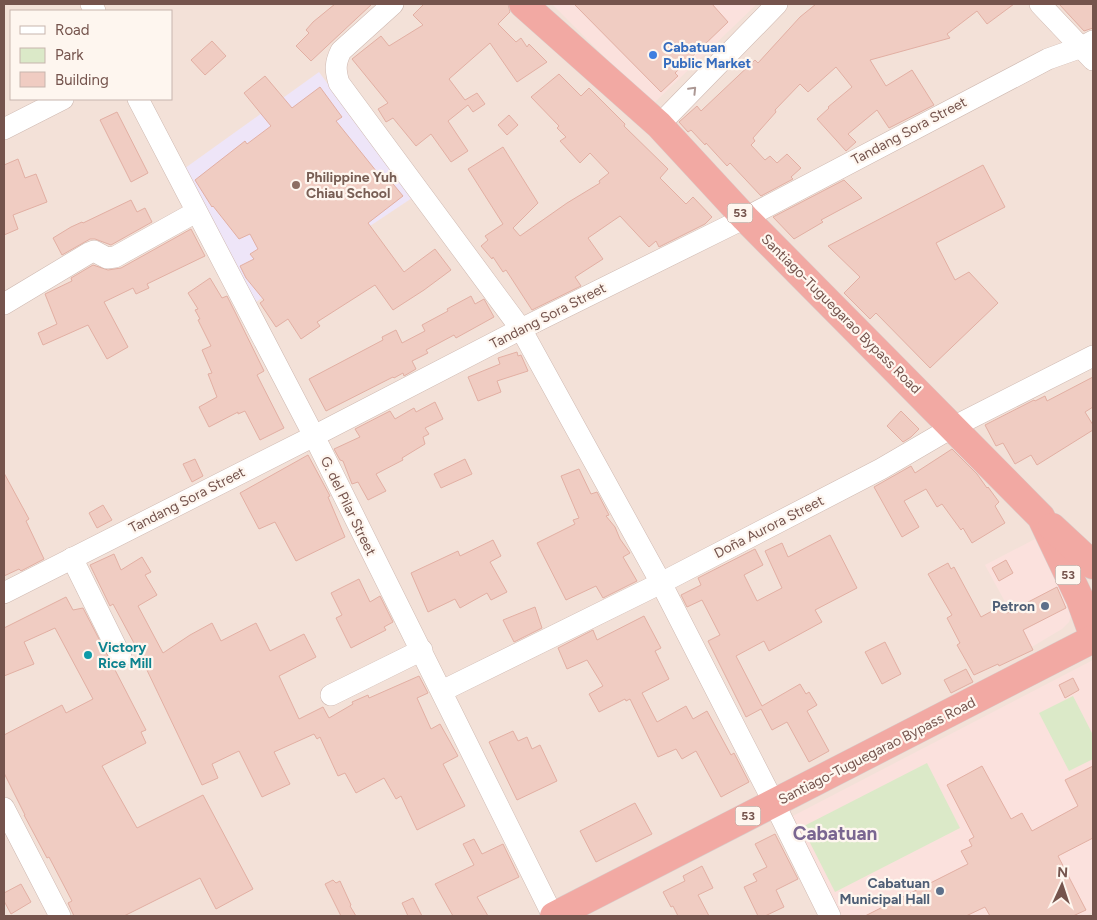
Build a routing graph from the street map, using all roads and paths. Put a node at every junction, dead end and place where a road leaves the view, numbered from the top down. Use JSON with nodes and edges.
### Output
{"nodes":[{"id":1,"x":393,"y":4,"type":"edge"},
{"id":2,"x":524,"y":4,"type":"edge"},
{"id":3,"x":777,"y":4,"type":"edge"},
{"id":4,"x":1040,"y":4,"type":"edge"},
{"id":5,"x":1090,"y":49,"type":"edge"},
{"id":6,"x":61,"y":100,"type":"edge"},
{"id":7,"x":139,"y":100,"type":"edge"},
{"id":8,"x":658,"y":125,"type":"junction"},
{"id":9,"x":4,"y":128,"type":"edge"},
{"id":10,"x":196,"y":212,"type":"junction"},
{"id":11,"x":745,"y":218,"type":"junction"},
{"id":12,"x":4,"y":304,"type":"edge"},
{"id":13,"x":522,"y":329,"type":"junction"},
{"id":14,"x":1093,"y":356,"type":"edge"},
{"id":15,"x":952,"y":427,"type":"junction"},
{"id":16,"x":314,"y":436,"type":"junction"},
{"id":17,"x":1040,"y":517,"type":"junction"},
{"id":18,"x":72,"y":558,"type":"junction"},
{"id":19,"x":1093,"y":565,"type":"edge"},
{"id":20,"x":661,"y":583,"type":"junction"},
{"id":21,"x":4,"y":593,"type":"edge"},
{"id":22,"x":1093,"y":635,"type":"edge"},
{"id":23,"x":1093,"y":639,"type":"edge"},
{"id":24,"x":422,"y":650,"type":"junction"},
{"id":25,"x":121,"y":657,"type":"dead end"},
{"id":26,"x":442,"y":691,"type":"junction"},
{"id":27,"x":331,"y":695,"type":"dead end"},
{"id":28,"x":774,"y":803,"type":"junction"},
{"id":29,"x":4,"y":808,"type":"edge"},
{"id":30,"x":60,"y":916,"type":"edge"},
{"id":31,"x":554,"y":916,"type":"edge"},
{"id":32,"x":830,"y":916,"type":"edge"}],
"edges":[{"from":1,"to":13,"type":"street"},
{"from":2,"to":8,"type":"highway","name":"Santiago-Tuguegarao Bypass Road","number":"53"},
{"from":8,"to":3,"type":"street","one_way":true},
{"from":4,"to":5,"type":"street"},
{"from":5,"to":11,"type":"street","name":"Tandang Sora Street"},
{"from":6,"to":9,"type":"street"},
{"from":7,"to":10,"type":"street","name":"G. del Pilar Street"},
{"from":8,"to":11,"type":"highway","name":"Santiago-Tuguegarao Bypass Road","number":"53"},
{"from":10,"to":12,"type":"street"},
{"from":10,"to":16,"type":"street","name":"G. del Pilar Street"},
{"from":11,"to":13,"type":"street","name":"Tandang Sora Street"},
{"from":11,"to":15,"type":"highway","name":"Santiago-Tuguegarao Bypass Road","number":"53"},
{"from":13,"to":16,"type":"street","name":"Tandang Sora Street"},
{"from":13,"to":20,"type":"street"},
{"from":14,"to":15,"type":"street","name":"Doña Aurora Street"},
{"from":15,"to":17,"type":"highway","name":"Santiago-Tuguegarao Bypass Road","number":"53"},
{"from":15,"to":20,"type":"street","name":"Doña Aurora Street"},
{"from":16,"to":18,"type":"street","name":"Tandang Sora Street"},
{"from":16,"to":24,"type":"street","name":"G. del Pilar Street"},
{"from":17,"to":19,"type":"highway"},
{"from":17,"to":22,"type":"highway","name":"Santiago-Tuguegarao Bypass Road","number":"53"},
{"from":18,"to":21,"type":"street","name":"Tandang Sora Street"},
{"from":18,"to":25,"type":"street"},
{"from":20,"to":26,"type":"street","name":"Doña Aurora Street"},
{"from":20,"to":28,"type":"street"},
{"from":23,"to":28,"type":"highway","name":"Santiago-Tuguegarao Bypass Road","number":"53"},
{"from":24,"to":26,"type":"street","name":"G. del Pilar Street"},
{"from":24,"to":27,"type":"street"},
{"from":26,"to":31,"type":"street","name":"G. del Pilar Street"},
{"from":28,"to":31,"type":"highway","name":"Santiago-Tuguegarao Bypass Road","number":"53"},
{"from":28,"to":32,"type":"street"},
{"from":29,"to":30,"type":"street"}]}
